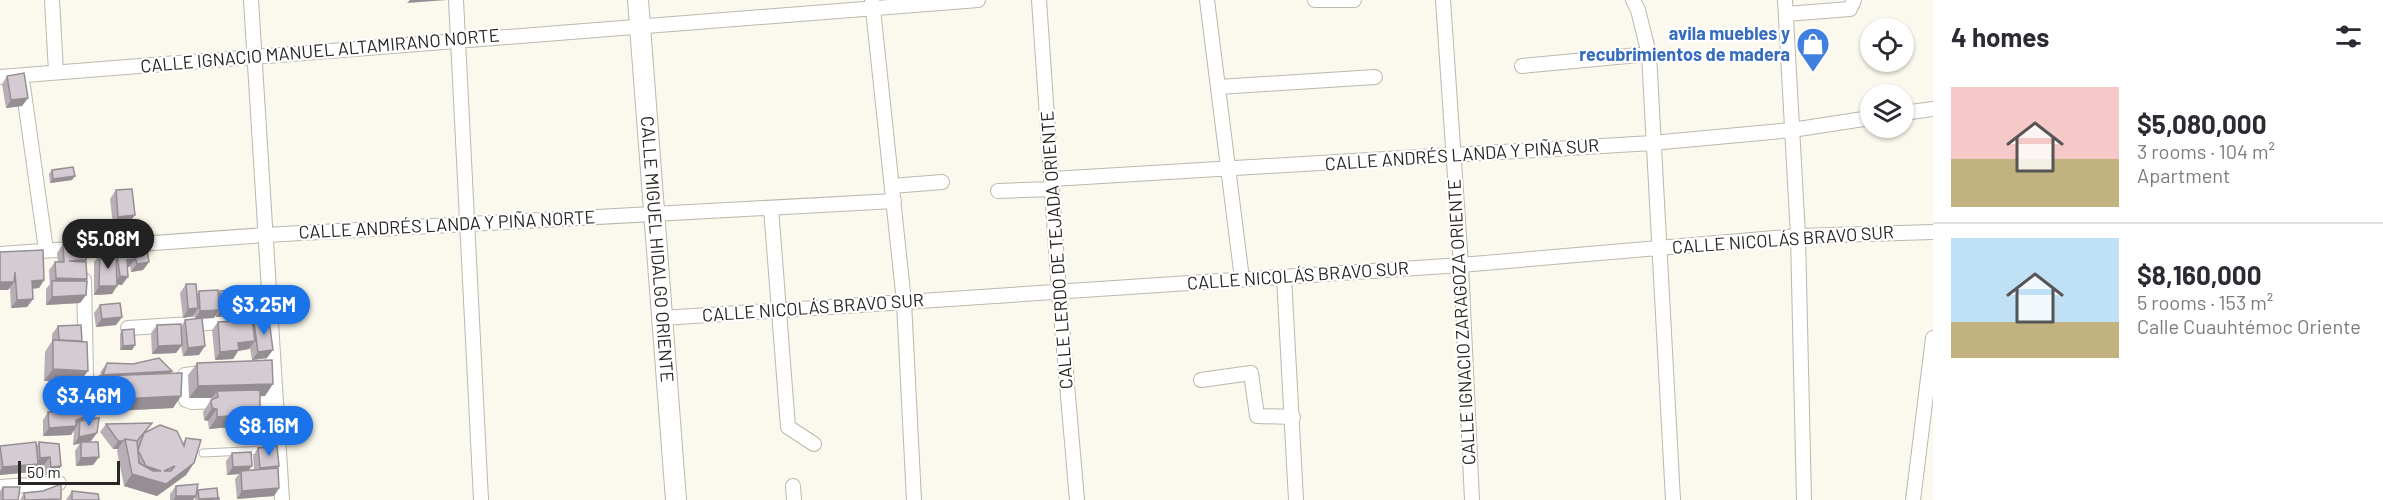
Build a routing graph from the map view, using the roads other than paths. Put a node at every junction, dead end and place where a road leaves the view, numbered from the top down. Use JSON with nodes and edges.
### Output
{"nodes":[{"id":1,"x":52,"y":0,"type":"edge"},
{"id":2,"x":250,"y":0,"type":"edge"},
{"id":3,"x":456,"y":0,"type":"edge"},
{"id":4,"x":638,"y":0,"type":"edge"},
{"id":5,"x":978,"y":0,"type":"edge"},
{"id":6,"x":1039,"y":0,"type":"edge"},
{"id":7,"x":1207,"y":0,"type":"edge"},
{"id":8,"x":1315,"y":0,"type":"edge"},
{"id":9,"x":1354,"y":0,"type":"edge"},
{"id":10,"x":1443,"y":0,"type":"edge"},
{"id":11,"x":1633,"y":0,"type":"edge"},
{"id":12,"x":1854,"y":0,"type":"edge"},
{"id":13,"x":872,"y":3,"type":"edge"},
{"id":14,"x":1786,"y":7,"type":"edge"},
{"id":15,"x":640,"y":26,"type":"junction"},
{"id":16,"x":458,"y":39,"type":"junction"},
{"id":17,"x":1648,"y":54,"type":"junction"},
{"id":18,"x":255,"y":57,"type":"junction"},
{"id":19,"x":1522,"y":66,"type":"dead end"},
{"id":20,"x":56,"y":72,"type":"junction"},
{"id":21,"x":21,"y":75,"type":"junction"},
{"id":22,"x":1375,"y":76,"type":"dead end"},
{"id":23,"x":0,"y":77,"type":"edge"},
{"id":24,"x":1219,"y":87,"type":"junction"},
{"id":25,"x":1933,"y":109,"type":"edge"},
{"id":26,"x":1914,"y":112,"type":"edge"},
{"id":27,"x":1860,"y":120,"type":"edge"},
{"id":28,"x":1791,"y":130,"type":"junction"},
{"id":29,"x":1653,"y":142,"type":"junction"},
{"id":30,"x":1452,"y":155,"type":"junction"},
{"id":31,"x":1229,"y":169,"type":"junction"},
{"id":32,"x":942,"y":182,"type":"dead end"},
{"id":33,"x":1052,"y":184,"type":"junction"},
{"id":34,"x":892,"y":186,"type":"junction"},
{"id":35,"x":998,"y":190,"type":"dead end"},
{"id":36,"x":894,"y":201,"type":"junction"},
{"id":37,"x":771,"y":208,"type":"junction"},
{"id":38,"x":655,"y":215,"type":"junction"},
{"id":39,"x":468,"y":224,"type":"junction"},
{"id":40,"x":1933,"y":232,"type":"edge"},
{"id":41,"x":265,"y":235,"type":"junction"},
{"id":42,"x":1798,"y":236,"type":"junction"},
{"id":43,"x":1659,"y":248,"type":"junction"},
{"id":44,"x":46,"y":250,"type":"junction"},
{"id":45,"x":0,"y":254,"type":"edge"},
{"id":46,"x":84,"y":259,"type":"junction"},
{"id":47,"x":1461,"y":265,"type":"junction"},
{"id":48,"x":1284,"y":277,"type":"junction"},
{"id":49,"x":1242,"y":279,"type":"junction"},
{"id":50,"x":1059,"y":292,"type":"junction"},
{"id":51,"x":904,"y":302,"type":"junction"},
{"id":52,"x":779,"y":311,"type":"junction"},
{"id":53,"x":663,"y":318,"type":"junction"},
{"id":54,"x":271,"y":319,"type":"junction"},
{"id":55,"x":128,"y":328,"type":"edge"},
{"id":56,"x":1933,"y":338,"type":"edge"},
{"id":57,"x":226,"y":371,"type":"edge"},
{"id":58,"x":1201,"y":380,"type":"dead end"},
{"id":59,"x":275,"y":399,"type":"junction"},
{"id":60,"x":1293,"y":417,"type":"junction"},
{"id":61,"x":87,"y":421,"type":"edge"},
{"id":62,"x":814,"y":444,"type":"dead end"},
{"id":63,"x":278,"y":450,"type":"junction"},
{"id":64,"x":203,"y":453,"type":"edge"},
{"id":65,"x":59,"y":483,"type":"edge"},
{"id":66,"x":0,"y":487,"type":"edge"},
{"id":67,"x":282,"y":500,"type":"edge"},
{"id":68,"x":481,"y":500,"type":"edge"},
{"id":69,"x":676,"y":500,"type":"edge"},
{"id":70,"x":914,"y":500,"type":"edge"},
{"id":71,"x":1077,"y":500,"type":"edge"},
{"id":72,"x":1296,"y":500,"type":"edge"},
{"id":73,"x":1472,"y":500,"type":"edge"},
{"id":74,"x":1673,"y":500,"type":"edge"},
{"id":75,"x":1804,"y":500,"type":"edge"},
{"id":76,"x":1914,"y":500,"type":"edge"}],
"edges":[{"from":1,"to":20,"type":"street"},
{"from":2,"to":18,"type":"street"},
{"from":3,"to":16,"type":"street"},
{"from":4,"to":15,"type":"street","name":"CALLE MIGUEL HIDALGO ORIENTE"},
{"from":5,"to":13,"type":"street","name":"CALLE IGNACIO MANUEL ALTAMIRANO NORTE"},
{"from":6,"to":33,"type":"street","name":"CALLE LERDO DE TEJADA ORIENTE"},
{"from":7,"to":24,"type":"street"},
{"from":8,"to":9,"type":"street"},
{"from":10,"to":30,"type":"street","name":"CALLE IGNACIO ZARAGOZA ORIENTE"},
{"from":11,"to":17,"type":"street"},
{"from":12,"to":14,"type":"street"},
{"from":13,"to":15,"type":"street","name":"CALLE IGNACIO MANUEL ALTAMIRANO NORTE"},
{"from":13,"to":34,"type":"street"},
{"from":14,"to":28,"type":"street"},
{"from":15,"to":16,"type":"street","name":"CALLE IGNACIO MANUEL ALTAMIRANO NORTE"},
{"from":15,"to":38,"type":"street","name":"CALLE MIGUEL HIDALGO ORIENTE"},
{"from":16,"to":18,"type":"street","name":"CALLE IGNACIO MANUEL ALTAMIRANO NORTE"},
{"from":16,"to":39,"type":"street"},
{"from":17,"to":19,"type":"street"},
{"from":17,"to":29,"type":"street"},
{"from":18,"to":20,"type":"street","name":"CALLE IGNACIO MANUEL ALTAMIRANO NORTE"},
{"from":18,"to":41,"type":"street"},
{"from":20,"to":21,"type":"street","name":"CALLE IGNACIO MANUEL ALTAMIRANO NORTE"},
{"from":21,"to":23,"type":"street","name":"CALLE IGNACIO MANUEL ALTAMIRANO NORTE"},
{"from":21,"to":44,"type":"street"},
{"from":22,"to":24,"type":"street"},
{"from":24,"to":31,"type":"street"},
{"from":25,"to":26,"type":"street"},
{"from":27,"to":28,"type":"street","name":"CALLE ANDRÉS LANDA Y PIÑA SUR"},
{"from":28,"to":29,"type":"street","name":"CALLE ANDRÉS LANDA Y PIÑA SUR"},
{"from":28,"to":42,"type":"street"},
{"from":29,"to":30,"type":"street","name":"CALLE ANDRÉS LANDA Y PIÑA SUR"},
{"from":29,"to":43,"type":"street"},
{"from":30,"to":31,"type":"street","name":"CALLE ANDRÉS LANDA Y PIÑA SUR"},
{"from":30,"to":47,"type":"street","name":"CALLE IGNACIO ZARAGOZA ORIENTE"},
{"from":31,"to":33,"type":"street","name":"CALLE ANDRÉS LANDA Y PIÑA SUR"},
{"from":31,"to":49,"type":"street"},
{"from":32,"to":34,"type":"street"},
{"from":33,"to":35,"type":"street","name":"CALLE ANDRÉS LANDA Y PIÑA SUR"},
{"from":33,"to":50,"type":"street","name":"CALLE LERDO DE TEJADA ORIENTE"},
{"from":34,"to":36,"type":"street"},
{"from":36,"to":37,"type":"street","name":"CALLE ANDRÉS LANDA Y PIÑA NORTE"},
{"from":36,"to":51,"type":"street"},
{"from":37,"to":38,"type":"street","name":"CALLE ANDRÉS LANDA Y PIÑA NORTE"},
{"from":37,"to":52,"type":"street"},
{"from":38,"to":39,"type":"street","name":"CALLE ANDRÉS LANDA Y PIÑA NORTE"},
{"from":38,"to":53,"type":"street","name":"CALLE MIGUEL HIDALGO ORIENTE"},
{"from":39,"to":41,"type":"street","name":"CALLE ANDRÉS LANDA Y PIÑA NORTE"},
{"from":39,"to":68,"type":"street"},
{"from":40,"to":42,"type":"street","name":"CALLE NICOLÁS BRAVO SUR"},
{"from":41,"to":46,"type":"street","name":"CALLE ANDRÉS LANDA Y PIÑA NORTE"},
{"from":41,"to":54,"type":"street"},
{"from":42,"to":43,"type":"street","name":"CALLE NICOLÁS BRAVO SUR"},
{"from":42,"to":75,"type":"street"},
{"from":43,"to":47,"type":"street","name":"CALLE NICOLÁS BRAVO SUR"},
{"from":43,"to":74,"type":"street"},
{"from":44,"to":45,"type":"street","name":"CALLE ANDRÉS LANDA Y PIÑA NORTE"},
{"from":44,"to":46,"type":"street","name":"CALLE ANDRÉS LANDA Y PIÑA NORTE"},
{"from":46,"to":61,"type":"street"},
{"from":47,"to":48,"type":"street","name":"CALLE NICOLÁS BRAVO SUR"},
{"from":47,"to":73,"type":"street","name":"CALLE IGNACIO ZARAGOZA ORIENTE"},
{"from":48,"to":49,"type":"street","name":"CALLE NICOLÁS BRAVO SUR"},
{"from":48,"to":60,"type":"street"},
{"from":49,"to":50,"type":"street","name":"CALLE NICOLÁS BRAVO SUR"},
{"from":50,"to":51,"type":"street","name":"CALLE NICOLÁS BRAVO SUR"},
{"from":50,"to":71,"type":"street","name":"CALLE LERDO DE TEJADA ORIENTE"},
{"from":51,"to":52,"type":"street","name":"CALLE NICOLÁS BRAVO SUR"},
{"from":51,"to":70,"type":"street"},
{"from":52,"to":53,"type":"street","name":"CALLE NICOLÁS BRAVO SUR"},
{"from":52,"to":62,"type":"street"},
{"from":53,"to":69,"type":"street","name":"CALLE MIGUEL HIDALGO ORIENTE"},
{"from":54,"to":55,"type":"street"},
{"from":54,"to":59,"type":"street"},
{"from":56,"to":76,"type":"street"},
{"from":57,"to":59,"type":"street"},
{"from":58,"to":60,"type":"street"},
{"from":59,"to":63,"type":"street"},
{"from":60,"to":72,"type":"street"},
{"from":63,"to":64,"type":"lane"},
{"from":63,"to":67,"type":"street"},
{"from":65,"to":66,"type":"street"}]}
